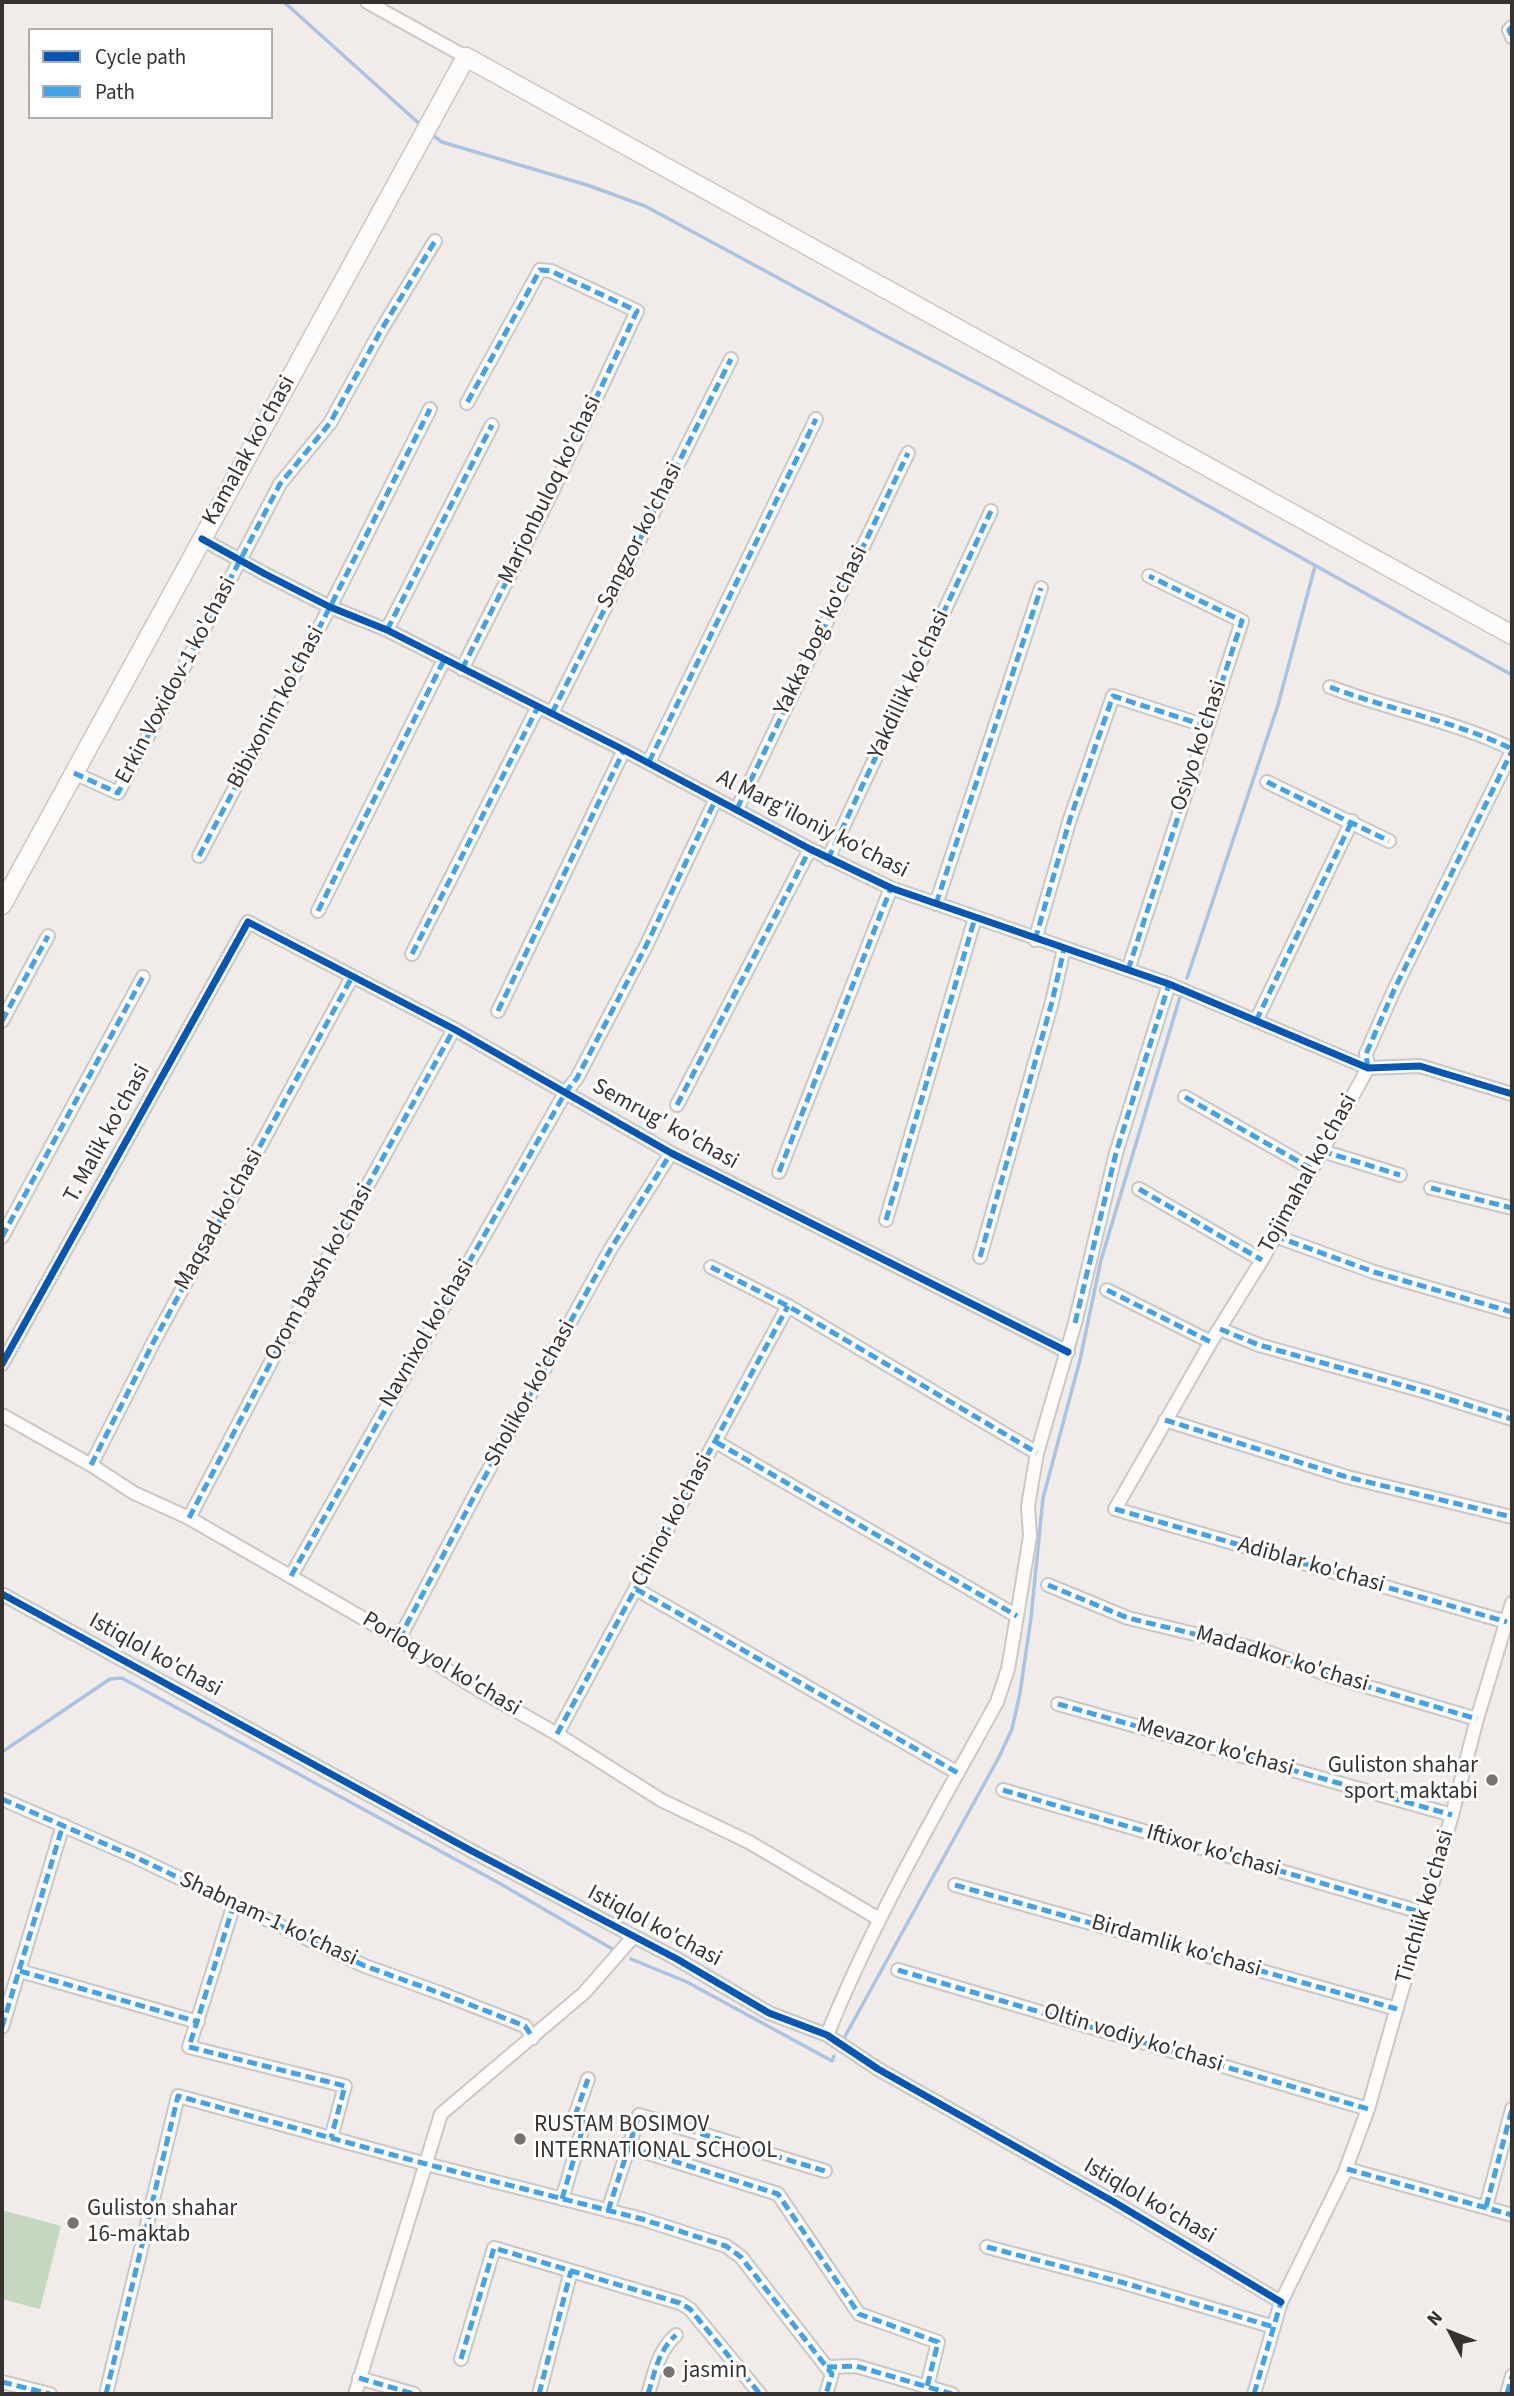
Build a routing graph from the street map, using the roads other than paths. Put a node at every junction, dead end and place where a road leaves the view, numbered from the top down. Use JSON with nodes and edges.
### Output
{"nodes":[{"id":1,"x":367,"y":2,"type":"edge"},
{"id":2,"x":1512,"y":27,"type":"edge"},
{"id":3,"x":1512,"y":37,"type":"edge"},
{"id":4,"x":466,"y":57,"type":"junction"},
{"id":5,"x":435,"y":241,"type":"dead end"},
{"id":6,"x":732,"y":359,"type":"dead end"},
{"id":7,"x":467,"y":403,"type":"dead end"},
{"id":8,"x":430,"y":409,"type":"dead end"},
{"id":9,"x":816,"y":419,"type":"dead end"},
{"id":10,"x":492,"y":425,"type":"dead end"},
{"id":11,"x":908,"y":453,"type":"dead end"},
{"id":12,"x":992,"y":511,"type":"dead end"},
{"id":13,"x":202,"y":539,"type":"junction"},
{"id":14,"x":240,"y":562,"type":"junction"},
{"id":15,"x":1149,"y":576,"type":"dead end"},
{"id":16,"x":1041,"y":588,"type":"dead end"},
{"id":17,"x":330,"y":607,"type":"junction"},
{"id":18,"x":387,"y":630,"type":"junction"},
{"id":19,"x":1512,"y":635,"type":"edge"},
{"id":20,"x":444,"y":660,"type":"junction"},
{"id":21,"x":462,"y":669,"type":"junction"},
{"id":22,"x":1330,"y":687,"type":"dead end"},
{"id":23,"x":538,"y":707,"type":"junction"},
{"id":24,"x":552,"y":713,"type":"junction"},
{"id":25,"x":1206,"y":726,"type":"junction"},
{"id":26,"x":624,"y":750,"type":"junction"},
{"id":27,"x":1512,"y":750,"type":"edge"},
{"id":28,"x":649,"y":762,"type":"junction"},
{"id":29,"x":74,"y":773,"type":"junction"},
{"id":30,"x":1268,"y":782,"type":"dead end"},
{"id":31,"x":716,"y":799,"type":"junction"},
{"id":32,"x":737,"y":808,"type":"junction"},
{"id":33,"x":1352,"y":821,"type":"junction"},
{"id":34,"x":1389,"y":841,"type":"dead end"},
{"id":35,"x":810,"y":849,"type":"junction"},
{"id":36,"x":199,"y":856,"type":"dead end"},
{"id":37,"x":828,"y":859,"type":"junction"},
{"id":38,"x":891,"y":888,"type":"junction"},
{"id":39,"x":936,"y":904,"type":"junction"},
{"id":40,"x":2,"y":905,"type":"edge"},
{"id":41,"x":318,"y":911,"type":"dead end"},
{"id":42,"x":975,"y":918,"type":"junction"},
{"id":43,"x":248,"y":922,"type":"joint"},
{"id":44,"x":48,"y":936,"type":"dead end"},
{"id":45,"x":1035,"y":940,"type":"junction"},
{"id":46,"x":1064,"y":949,"type":"junction"},
{"id":47,"x":412,"y":954,"type":"dead end"},
{"id":48,"x":1128,"y":970,"type":"junction"},
{"id":49,"x":143,"y":976,"type":"dead end"},
{"id":50,"x":352,"y":978,"type":"junction"},
{"id":51,"x":1169,"y":984,"type":"junction"},
{"id":52,"x":498,"y":1011,"type":"dead end"},
{"id":53,"x":2,"y":1021,"type":"edge"},
{"id":54,"x":1256,"y":1021,"type":"junction"},
{"id":55,"x":454,"y":1030,"type":"junction"},
{"id":56,"x":1368,"y":1068,"type":"junction"},
{"id":57,"x":565,"y":1093,"type":"junction"},
{"id":58,"x":1512,"y":1094,"type":"edge"},
{"id":59,"x":1185,"y":1097,"type":"dead end"},
{"id":60,"x":677,"y":1105,"type":"dead end"},
{"id":61,"x":1322,"y":1151,"type":"junction"},
{"id":62,"x":671,"y":1153,"type":"junction"},
{"id":63,"x":1312,"y":1169,"type":"junction"},
{"id":64,"x":779,"y":1172,"type":"dead end"},
{"id":65,"x":1400,"y":1175,"type":"dead end"},
{"id":66,"x":1431,"y":1188,"type":"dead end"},
{"id":67,"x":1139,"y":1189,"type":"dead end"},
{"id":68,"x":1512,"y":1208,"type":"edge"},
{"id":69,"x":886,"y":1220,"type":"dead end"},
{"id":70,"x":1275,"y":1236,"type":"junction"},
{"id":71,"x":2,"y":1237,"type":"edge"},
{"id":72,"x":980,"y":1257,"type":"dead end"},
{"id":73,"x":1262,"y":1260,"type":"junction"},
{"id":74,"x":711,"y":1267,"type":"dead end"},
{"id":75,"x":1107,"y":1290,"type":"dead end"},
{"id":76,"x":788,"y":1307,"type":"junction"},
{"id":77,"x":1512,"y":1312,"type":"edge"},
{"id":78,"x":1220,"y":1329,"type":"junction"},
{"id":79,"x":1211,"y":1342,"type":"junction"},
{"id":80,"x":1068,"y":1352,"type":"junction"},
{"id":81,"x":2,"y":1364,"type":"edge"},
{"id":82,"x":2,"y":1415,"type":"edge"},
{"id":83,"x":1512,"y":1419,"type":"edge"},
{"id":84,"x":1165,"y":1420,"type":"junction"},
{"id":85,"x":716,"y":1442,"type":"junction"},
{"id":86,"x":1037,"y":1453,"type":"junction"},
{"id":87,"x":91,"y":1465,"type":"junction"},
{"id":88,"x":1115,"y":1509,"type":"joint"},
{"id":89,"x":1512,"y":1517,"type":"edge"},
{"id":90,"x":189,"y":1518,"type":"junction"},
{"id":91,"x":291,"y":1576,"type":"junction"},
{"id":92,"x":1048,"y":1585,"type":"dead end"},
{"id":93,"x":636,"y":1589,"type":"junction"},
{"id":94,"x":2,"y":1594,"type":"edge"},
{"id":95,"x":1512,"y":1603,"type":"edge"},
{"id":96,"x":1017,"y":1616,"type":"junction"},
{"id":97,"x":1507,"y":1622,"type":"junction"},
{"id":98,"x":399,"y":1639,"type":"junction"},
{"id":99,"x":1058,"y":1704,"type":"dead end"},
{"id":100,"x":1477,"y":1719,"type":"junction"},
{"id":101,"x":557,"y":1734,"type":"junction"},
{"id":102,"x":958,"y":1773,"type":"junction"},
{"id":103,"x":1003,"y":1790,"type":"dead end"},
{"id":104,"x":2,"y":1799,"type":"edge"},
{"id":105,"x":1452,"y":1815,"type":"junction"},
{"id":106,"x":63,"y":1825,"type":"junction"},
{"id":107,"x":955,"y":1885,"type":"dead end"},
{"id":108,"x":233,"y":1905,"type":"junction"},
{"id":109,"x":1424,"y":1913,"type":"junction"},
{"id":110,"x":879,"y":1919,"type":"junction"},
{"id":111,"x":633,"y":1937,"type":"junction"},
{"id":112,"x":898,"y":1969,"type":"dead end"},
{"id":113,"x":20,"y":1970,"type":"junction"},
{"id":114,"x":1397,"y":2008,"type":"junction"},
{"id":115,"x":198,"y":2022,"type":"junction"},
{"id":116,"x":2,"y":2027,"type":"edge"},
{"id":117,"x":827,"y":2035,"type":"junction"},
{"id":118,"x":533,"y":2038,"type":"junction"},
{"id":119,"x":588,"y":2079,"type":"dead end"},
{"id":120,"x":1367,"y":2109,"type":"junction"},
{"id":121,"x":1512,"y":2109,"type":"edge"},
{"id":122,"x":331,"y":2138,"type":"junction"},
{"id":123,"x":629,"y":2147,"type":"junction"},
{"id":124,"x":426,"y":2164,"type":"junction"},
{"id":125,"x":1347,"y":2169,"type":"junction"},
{"id":126,"x":825,"y":2171,"type":"dead end"},
{"id":127,"x":562,"y":2199,"type":"junction"},
{"id":128,"x":1486,"y":2207,"type":"junction"},
{"id":129,"x":608,"y":2211,"type":"junction"},
{"id":130,"x":1512,"y":2215,"type":"edge"},
{"id":131,"x":987,"y":2247,"type":"dead end"},
{"id":132,"x":571,"y":2271,"type":"junction"},
{"id":133,"x":1281,"y":2302,"type":"junction"},
{"id":134,"x":1274,"y":2327,"type":"junction"},
{"id":135,"x":676,"y":2335,"type":"dead end"},
{"id":136,"x":461,"y":2360,"type":"dead end"},
{"id":137,"x":827,"y":2367,"type":"junction"},
{"id":138,"x":359,"y":2378,"type":"junction"},
{"id":139,"x":2,"y":2382,"type":"edge"},
{"id":140,"x":927,"y":2387,"type":"junction"},
{"id":141,"x":50,"y":2394,"type":"edge"},
{"id":142,"x":106,"y":2394,"type":"edge"},
{"id":143,"x":355,"y":2394,"type":"edge"},
{"id":144,"x":414,"y":2394,"type":"edge"},
{"id":145,"x":539,"y":2394,"type":"edge"},
{"id":146,"x":648,"y":2394,"type":"edge"},
{"id":147,"x":761,"y":2394,"type":"edge"},
{"id":148,"x":826,"y":2394,"type":"edge"},
{"id":149,"x":952,"y":2394,"type":"edge"},
{"id":150,"x":1254,"y":2394,"type":"edge"}],
"edges":[{"from":1,"to":4,"type":"street"},
{"from":2,"to":3,"type":"street"},
{"from":4,"to":13,"type":"main road","name":"Kamalak ko'chasi"},
{"from":4,"to":19,"type":"main road"},
{"from":5,"to":14,"type":"street","name":"Erkin Voxidov-1 ko'chasi"},
{"from":6,"to":24,"type":"street","name":"Sangzor ko'chasi"},
{"from":7,"to":21,"type":"street","name":"Marjonbuloq ko'chasi"},
{"from":8,"to":17,"type":"street","name":"Bibixonim ko'chasi"},
{"from":9,"to":28,"type":"street"},
{"from":10,"to":18,"type":"street"},
{"from":11,"to":32,"type":"street","name":"Yakka bog' ko'chasi"},
{"from":12,"to":37,"type":"street","name":"Yakdillik ko'chasi"},
{"from":13,"to":14,"type":"street","name":"Al Marg'iloniy ko'chasi"},
{"from":13,"to":29,"type":"main road","name":"Kamalak ko'chasi"},
{"from":14,"to":17,"type":"street","name":"Al Marg'iloniy ko'chasi"},
{"from":14,"to":29,"type":"street","name":"Erkin Voxidov-1 ko'chasi"},
{"from":15,"to":25,"type":"street","name":"Osiyo ko'chasi"},
{"from":16,"to":39,"type":"street"},
{"from":17,"to":18,"type":"street","name":"Al Marg'iloniy ko'chasi"},
{"from":17,"to":36,"type":"street","name":"Bibixonim ko'chasi"},
{"from":18,"to":20,"type":"street","name":"Al Marg'iloniy ko'chasi"},
{"from":20,"to":21,"type":"street","name":"Al Marg'iloniy ko'chasi"},
{"from":20,"to":41,"type":"street"},
{"from":21,"to":23,"type":"street","name":"Al Marg'iloniy ko'chasi"},
{"from":22,"to":27,"type":"street"},
{"from":23,"to":24,"type":"street","name":"Al Marg'iloniy ko'chasi"},
{"from":23,"to":47,"type":"street"},
{"from":24,"to":26,"type":"street","name":"Al Marg'iloniy ko'chasi"},
{"from":25,"to":45,"type":"street"},
{"from":25,"to":48,"type":"street","name":"Osiyo ko'chasi"},
{"from":26,"to":28,"type":"street","name":"Al Marg'iloniy ko'chasi"},
{"from":26,"to":52,"type":"street"},
{"from":27,"to":56,"type":"street","name":"Tojimahal ko'chasi"},
{"from":28,"to":31,"type":"street","name":"Al Marg'iloniy ko'chasi"},
{"from":29,"to":40,"type":"main road","name":"Kamalak ko'chasi"},
{"from":30,"to":33,"type":"street"},
{"from":31,"to":32,"type":"street","name":"Al Marg'iloniy ko'chasi"},
{"from":31,"to":57,"type":"street"},
{"from":32,"to":35,"type":"street","name":"Al Marg'iloniy ko'chasi"},
{"from":33,"to":34,"type":"street"},
{"from":33,"to":54,"type":"street"},
{"from":35,"to":37,"type":"street","name":"Al Marg'iloniy ko'chasi"},
{"from":35,"to":60,"type":"street"},
{"from":37,"to":38,"type":"street","name":"Al Marg'iloniy ko'chasi"},
{"from":38,"to":39,"type":"street","name":"Al Marg'iloniy ko'chasi"},
{"from":38,"to":64,"type":"street"},
{"from":39,"to":42,"type":"street","name":"Al Marg'iloniy ko'chasi"},
{"from":42,"to":45,"type":"street","name":"Al Marg'iloniy ko'chasi"},
{"from":42,"to":69,"type":"street"},
{"from":43,"to":50,"type":"street","name":"Semrug' ko'chasi"},
{"from":43,"to":81,"type":"street","name":"T. Malik ko'chasi"},
{"from":44,"to":53,"type":"street"},
{"from":45,"to":46,"type":"street","name":"Al Marg'iloniy ko'chasi"},
{"from":46,"to":48,"type":"street","name":"Al Marg'iloniy ko'chasi"},
{"from":46,"to":72,"type":"street"},
{"from":48,"to":51,"type":"street","name":"Al Marg'iloniy ko'chasi"},
{"from":49,"to":71,"type":"street"},
{"from":50,"to":55,"type":"street","name":"Semrug' ko'chasi"},
{"from":50,"to":87,"type":"street","name":"Maqsad ko'chasi"},
{"from":51,"to":54,"type":"street","name":"Al Marg'iloniy ko'chasi"},
{"from":51,"to":80,"type":"street"},
{"from":54,"to":56,"type":"street","name":"Al Marg'iloniy ko'chasi"},
{"from":55,"to":57,"type":"street","name":"Semrug' ko'chasi"},
{"from":55,"to":90,"type":"street","name":"Orom baxsh ko'chasi"},
{"from":56,"to":58,"type":"street","name":"Al Marg'iloniy ko'chasi"},
{"from":56,"to":61,"type":"street","name":"Tojimahal ko'chasi"},
{"from":57,"to":62,"type":"street","name":"Semrug' ko'chasi"},
{"from":57,"to":91,"type":"street","name":"Navnixol ko'chasi"},
{"from":59,"to":63,"type":"street"},
{"from":61,"to":63,"type":"street","name":"Tojimahal ko'chasi"},
{"from":61,"to":65,"type":"street"},
{"from":62,"to":80,"type":"street","name":"Semrug' ko'chasi"},
{"from":62,"to":98,"type":"street","name":"Sholikor ko'chasi"},
{"from":63,"to":70,"type":"street","name":"Tojimahal ko'chasi"},
{"from":66,"to":68,"type":"street"},
{"from":67,"to":73,"type":"street"},
{"from":70,"to":73,"type":"street","name":"Tojimahal ko'chasi"},
{"from":70,"to":77,"type":"street"},
{"from":73,"to":78,"type":"street","name":"Tojimahal ko'chasi"},
{"from":74,"to":76,"type":"street"},
{"from":75,"to":79,"type":"street"},
{"from":76,"to":85,"type":"street","name":"Chinor ko'chasi"},
{"from":76,"to":86,"type":"street"},
{"from":78,"to":79,"type":"street","name":"Tojimahal ko'chasi"},
{"from":78,"to":83,"type":"street"},
{"from":79,"to":84,"type":"street","name":"Tojimahal ko'chasi"},
{"from":80,"to":86,"type":"street"},
{"from":82,"to":87,"type":"street","name":"Porloq yol ko'chasi"},
{"from":84,"to":88,"type":"street","name":"Tojimahal ko'chasi"},
{"from":84,"to":89,"type":"street"},
{"from":85,"to":93,"type":"street","name":"Chinor ko'chasi"},
{"from":85,"to":96,"type":"street"},
{"from":86,"to":96,"type":"street"},
{"from":87,"to":90,"type":"street","name":"Porloq yol ko'chasi"},
{"from":88,"to":97,"type":"street","name":"Adiblar ko'chasi"},
{"from":90,"to":91,"type":"street","name":"Porloq yol ko'chasi"},
{"from":91,"to":98,"type":"street","name":"Porloq yol ko'chasi"},
{"from":92,"to":100,"type":"street","name":"Madadkor ko'chasi"},
{"from":93,"to":101,"type":"street","name":"Chinor ko'chasi"},
{"from":93,"to":102,"type":"street"},
{"from":94,"to":111,"type":"street","name":"Istiqlol ko'chasi"},
{"from":95,"to":97,"type":"street","name":"Tinchlik ko'chasi"},
{"from":96,"to":102,"type":"street"},
{"from":97,"to":100,"type":"street","name":"Tinchlik ko'chasi"},
{"from":98,"to":101,"type":"street","name":"Porloq yol ko'chasi"},
{"from":99,"to":105,"type":"street","name":"Mevazor ko'chasi"},
{"from":100,"to":105,"type":"street","name":"Tinchlik ko'chasi"},
{"from":101,"to":110,"type":"street","name":"Porloq yol ko'chasi"},
{"from":102,"to":110,"type":"street"},
{"from":103,"to":109,"type":"street","name":"Iftixor ko'chasi"},
{"from":104,"to":106,"type":"street","name":"Shabnam-1 ko'chasi"},
{"from":105,"to":109,"type":"street","name":"Tinchlik ko'chasi"},
{"from":106,"to":108,"type":"street","name":"Shabnam-1 ko'chasi"},
{"from":106,"to":113,"type":"street"},
{"from":107,"to":114,"type":"street","name":"Birdamlik ko'chasi"},
{"from":108,"to":115,"type":"street"},
{"from":108,"to":118,"type":"street","name":"Shabnam-1 ko'chasi"},
{"from":109,"to":114,"type":"street","name":"Tinchlik ko'chasi"},
{"from":110,"to":117,"type":"street"},
{"from":111,"to":117,"type":"street","name":"Istiqlol ko'chasi"},
{"from":111,"to":118,"type":"street"},
{"from":112,"to":120,"type":"street","name":"Oltin vodiy ko'chasi"},
{"from":113,"to":115,"type":"street"},
{"from":113,"to":116,"type":"street"},
{"from":114,"to":120,"type":"street","name":"Tinchlik ko'chasi"},
{"from":115,"to":122,"type":"street"},
{"from":117,"to":133,"type":"street","name":"Istiqlol ko'chasi"},
{"from":118,"to":124,"type":"street"},
{"from":119,"to":127,"type":"street"},
{"from":120,"to":125,"type":"street","name":"Tinchlik ko'chasi"},
{"from":121,"to":128,"type":"street"},
{"from":122,"to":124,"type":"street"},
{"from":122,"to":142,"type":"street"},
{"from":123,"to":126,"type":"street"},
{"from":123,"to":129,"type":"street"},
{"from":123,"to":140,"type":"street"},
{"from":124,"to":127,"type":"street"},
{"from":124,"to":138,"type":"street"},
{"from":125,"to":128,"type":"street"},
{"from":125,"to":133,"type":"street","name":"Tinchlik ko'chasi"},
{"from":127,"to":129,"type":"street"},
{"from":128,"to":130,"type":"street"},
{"from":129,"to":137,"type":"street"},
{"from":131,"to":134,"type":"street"},
{"from":132,"to":136,"type":"street"},
{"from":132,"to":145,"type":"street"},
{"from":132,"to":147,"type":"street"},
{"from":133,"to":134,"type":"street","name":"Tinchlik ko'chasi"},
{"from":134,"to":150,"type":"street","name":"Tinchlik ko'chasi"},
{"from":135,"to":146,"type":"street"},
{"from":137,"to":140,"type":"street"},
{"from":137,"to":148,"type":"street"},
{"from":138,"to":143,"type":"street"},
{"from":138,"to":144,"type":"street"},
{"from":139,"to":141,"type":"street"},
{"from":140,"to":149,"type":"street"}]}
